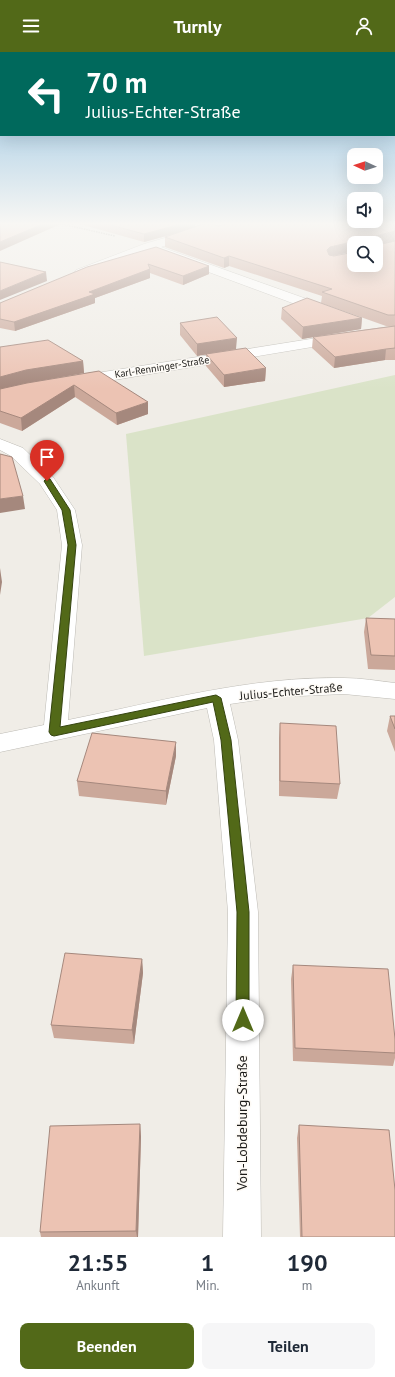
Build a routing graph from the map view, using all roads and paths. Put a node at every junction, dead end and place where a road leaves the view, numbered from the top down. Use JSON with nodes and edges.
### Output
{"nodes":[{"id":1,"x":237,"y":278,"type":"edge"},
{"id":2,"x":340,"y":316,"type":"edge"},
{"id":3,"x":362,"y":324,"type":"edge"},
{"id":4,"x":390,"y":332,"type":"edge"},
{"id":5,"x":67,"y":383,"type":"edge"},
{"id":6,"x":0,"y":444,"type":"edge"},
{"id":7,"x":395,"y":692,"type":"edge"},
{"id":8,"x":216,"y":698,"type":"junction"},
{"id":9,"x":54,"y":732,"type":"junction"},
{"id":10,"x":0,"y":743,"type":"edge"},
{"id":11,"x":242,"y":1237,"type":"edge"}],
"edges":[{"from":1,"to":2,"type":"street"},
{"from":3,"to":4,"type":"street"},
{"from":4,"to":5,"type":"street","name":"Karl-Renninger-Straße"},
{"from":6,"to":9,"type":"street"},
{"from":7,"to":8,"type":"street","name":"Julius-Echter-Straße"},
{"from":8,"to":9,"type":"street","name":"Julius-Echter-Straße"},
{"from":8,"to":11,"type":"street","name":"Von-Lobdeburg-Straße"},
{"from":9,"to":10,"type":"street","name":"Julius-Echter-Straße"}]}
